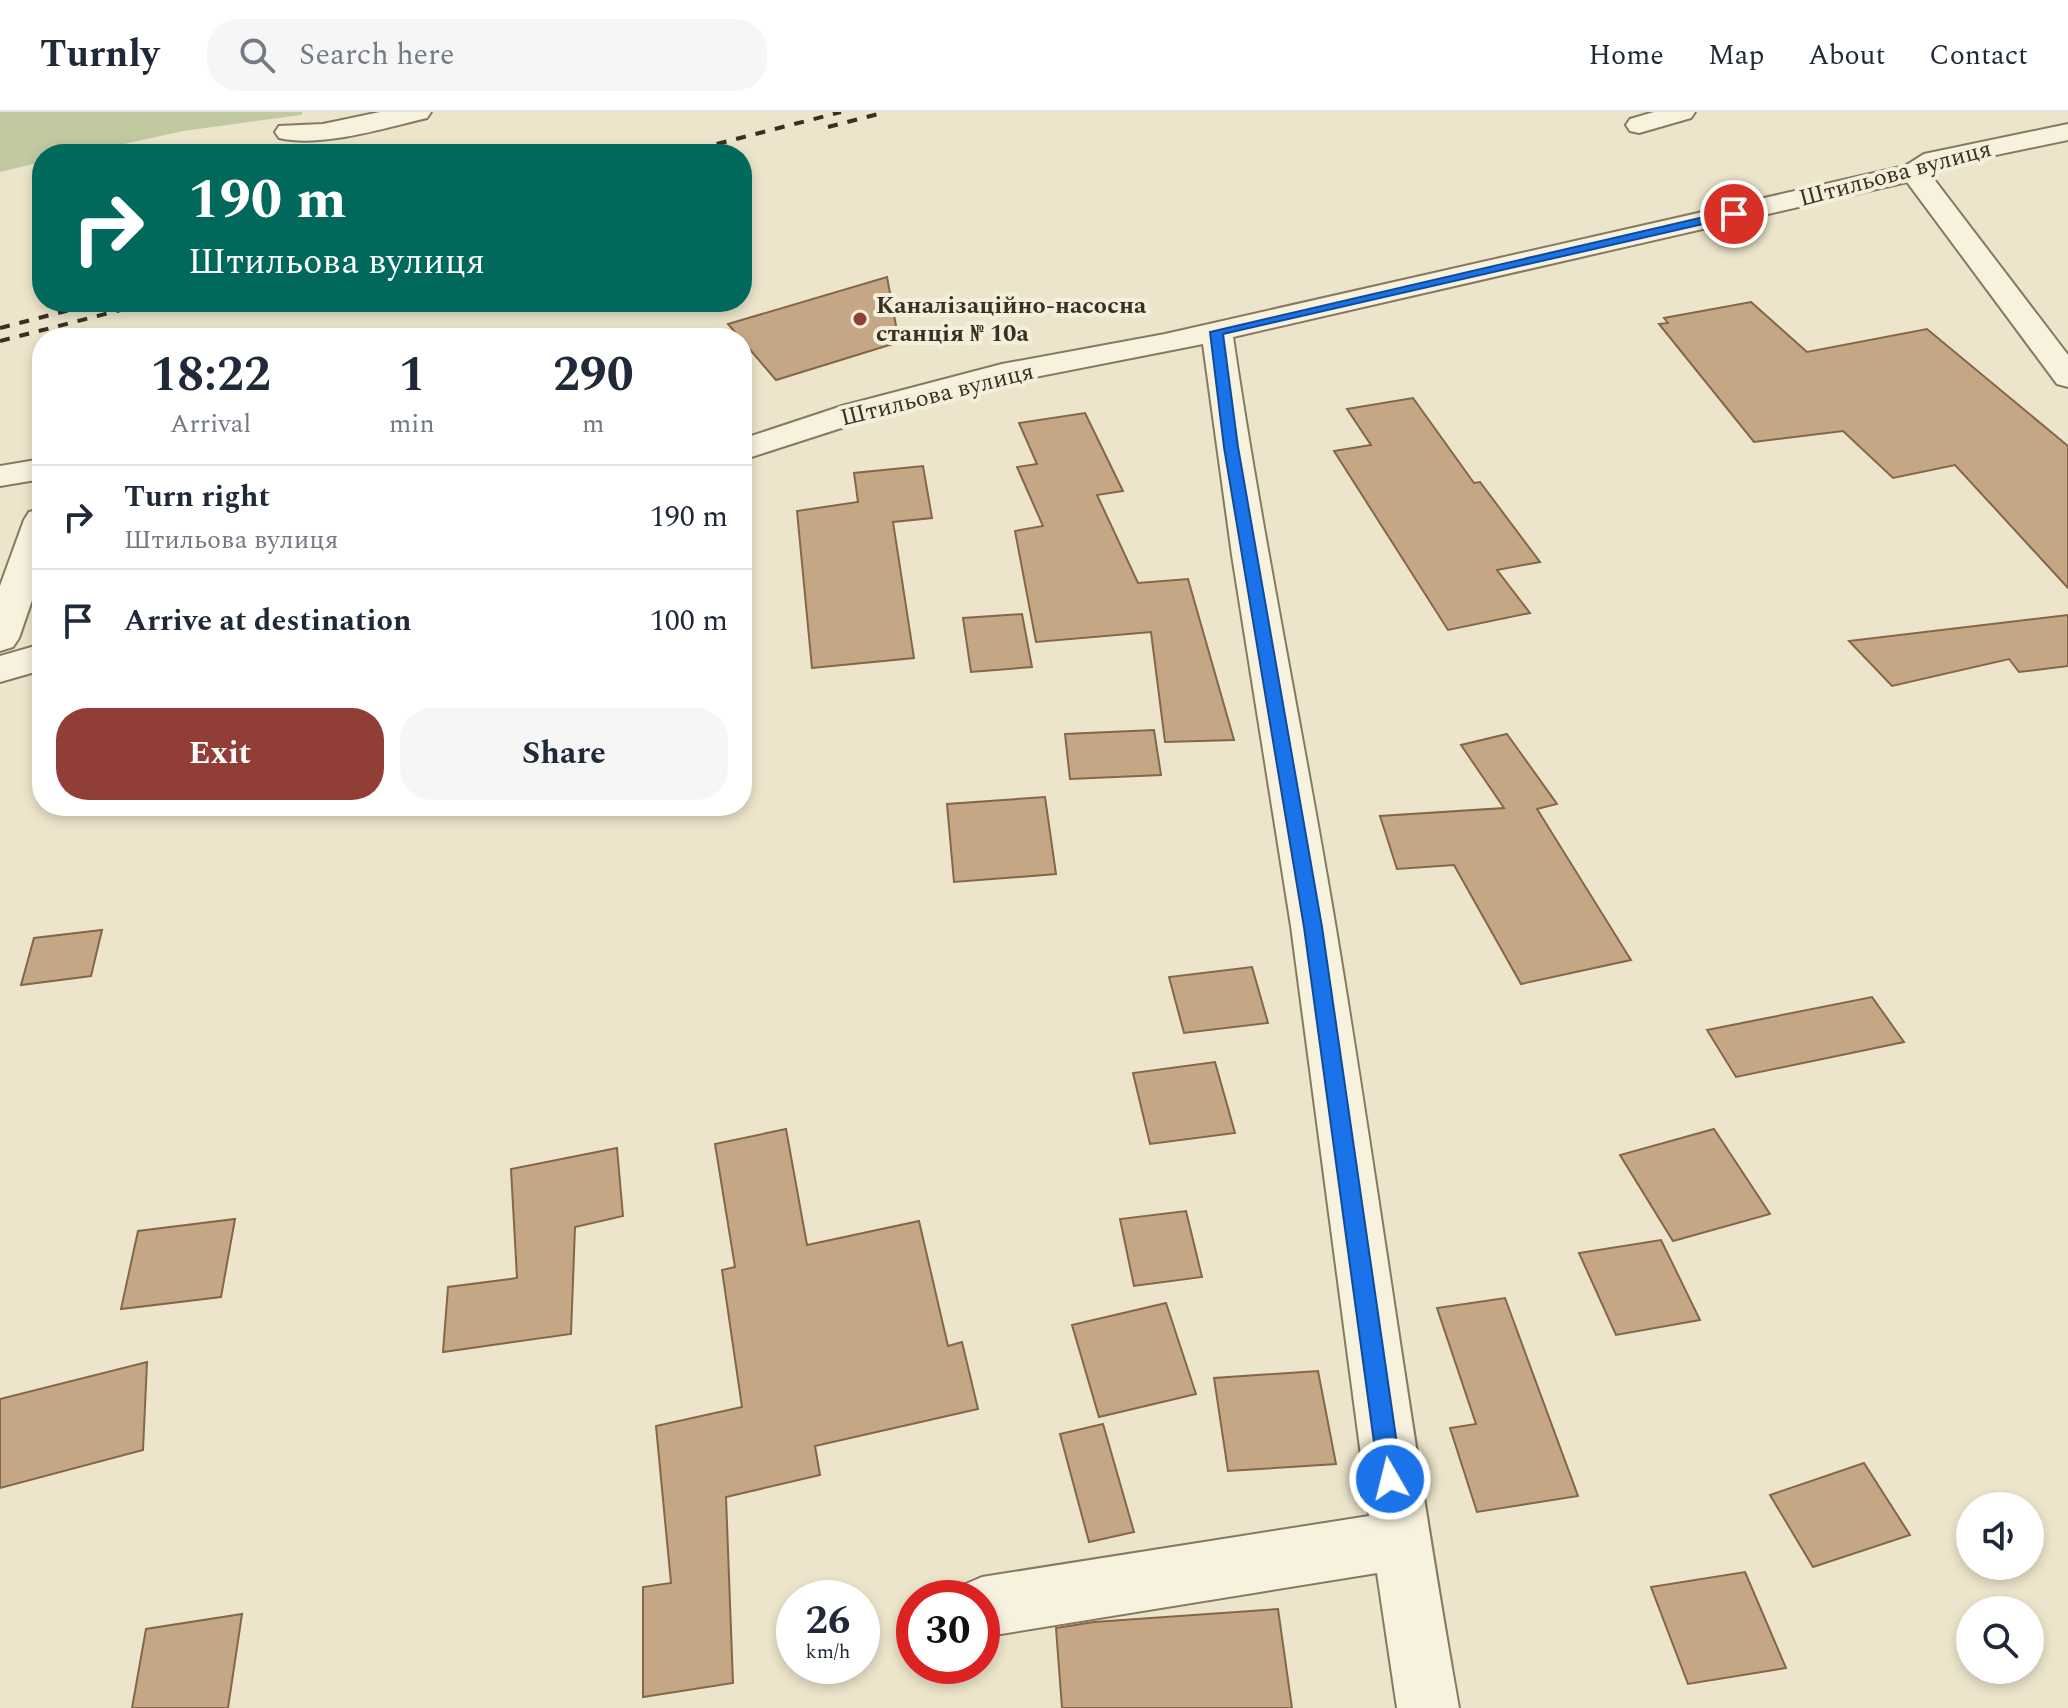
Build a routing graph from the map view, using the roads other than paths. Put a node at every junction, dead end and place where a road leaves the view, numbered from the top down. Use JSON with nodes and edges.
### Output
{"nodes":[{"id":1,"x":418,"y":112,"type":"edge"},
{"id":2,"x":1682,"y":112,"type":"edge"},
{"id":3,"x":1639,"y":125,"type":"dead end"},
{"id":4,"x":288,"y":132,"type":"dead end"},
{"id":5,"x":2068,"y":132,"type":"edge"},
{"id":6,"x":1914,"y":172,"type":"junction"},
{"id":7,"x":1217,"y":332,"type":"junction"},
{"id":8,"x":2068,"y":377,"type":"edge"},
{"id":9,"x":752,"y":447,"type":"edge"},
{"id":10,"x":32,"y":471,"type":"edge"},
{"id":11,"x":0,"y":476,"type":"edge"},
{"id":12,"x":32,"y":548,"type":"edge"},
{"id":13,"x":0,"y":638,"type":"edge"},
{"id":14,"x":32,"y":660,"type":"edge"},
{"id":15,"x":0,"y":669,"type":"edge"},
{"id":16,"x":1399,"y":1540,"type":"junction"},
{"id":17,"x":1000,"y":1604,"type":"edge"},
{"id":18,"x":1428,"y":1708,"type":"edge"}],
"edges":[{"from":1,"to":4,"type":"street"},
{"from":2,"to":3,"type":"street"},
{"from":5,"to":6,"type":"street","name":"Штильова вулиця"},
{"from":6,"to":7,"type":"street","name":"Штильова вулиця"},
{"from":6,"to":8,"type":"street"},
{"from":7,"to":9,"type":"street","name":"Штильова вулиця"},
{"from":7,"to":16,"type":"street"},
{"from":10,"to":11,"type":"street"},
{"from":12,"to":13,"type":"street"},
{"from":14,"to":15,"type":"street"},
{"from":16,"to":17,"type":"street"},
{"from":16,"to":18,"type":"street"}]}
